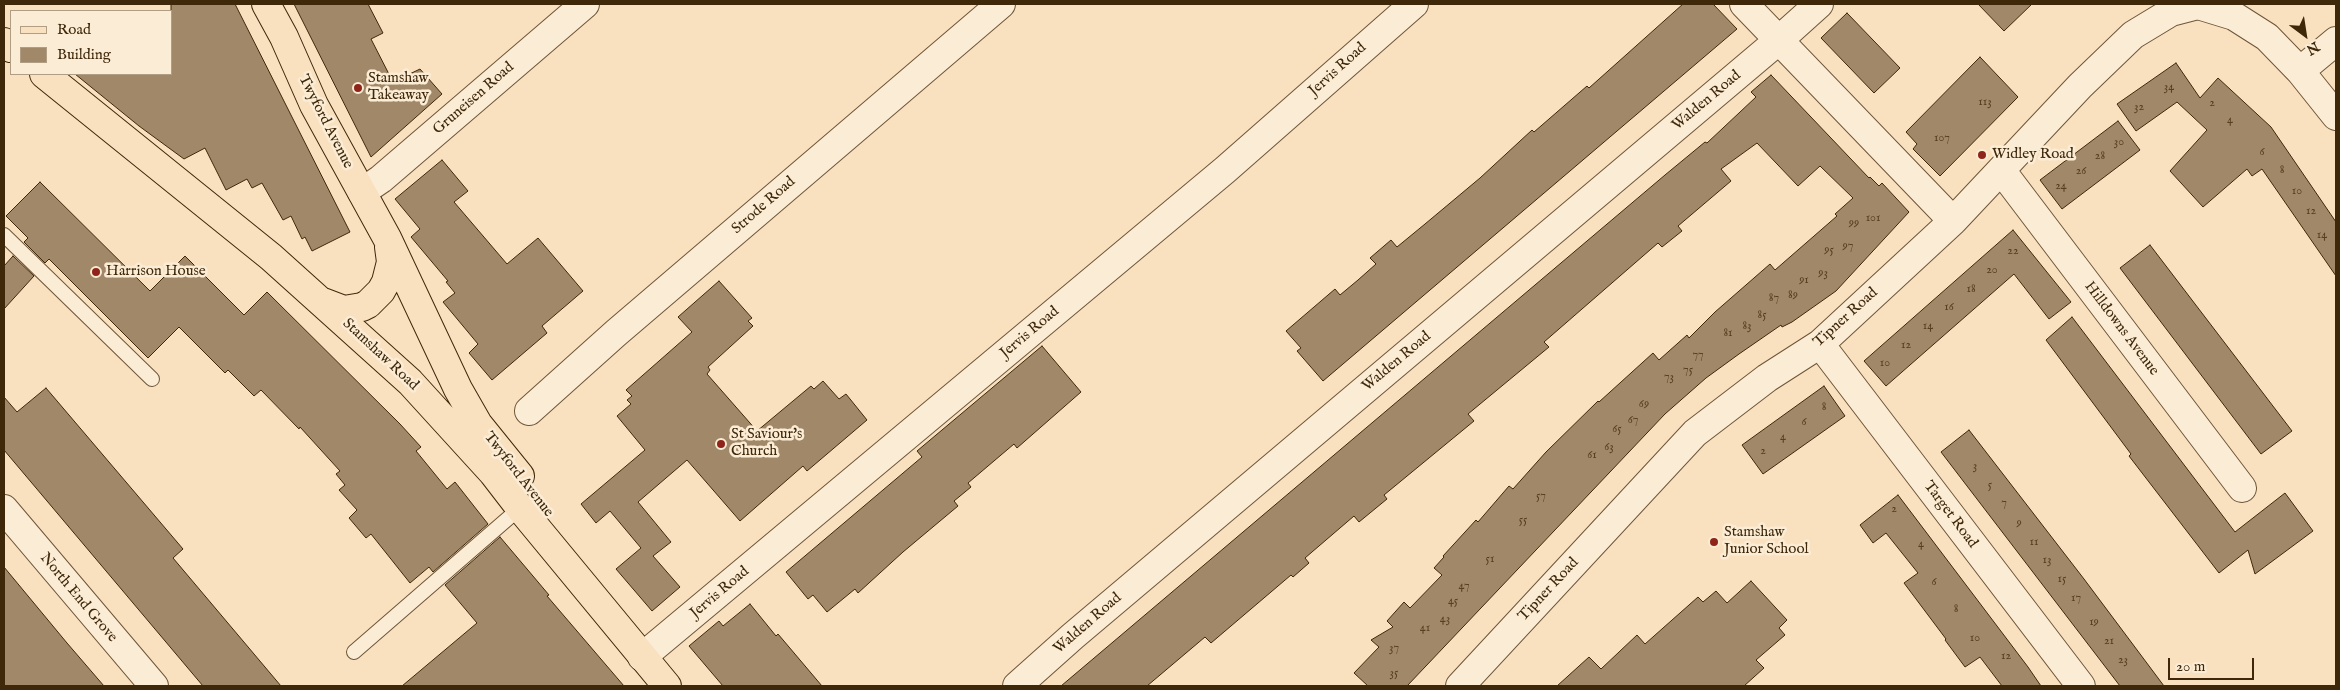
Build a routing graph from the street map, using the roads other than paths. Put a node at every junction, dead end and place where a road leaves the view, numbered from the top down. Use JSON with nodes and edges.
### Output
{"nodes":[{"id":1,"x":266,"y":4,"type":"edge"},
{"id":2,"x":586,"y":4,"type":"edge"},
{"id":3,"x":1001,"y":4,"type":"edge"},
{"id":4,"x":1414,"y":4,"type":"edge"},
{"id":5,"x":1744,"y":4,"type":"edge"},
{"id":6,"x":1819,"y":4,"type":"edge"},
{"id":7,"x":1779,"y":40,"type":"junction"},
{"id":8,"x":2336,"y":41,"type":"edge"},
{"id":9,"x":2300,"y":71,"type":"junction"},
{"id":10,"x":45,"y":75,"type":"edge"},
{"id":11,"x":2336,"y":116,"type":"edge"},
{"id":12,"x":2001,"y":170,"type":"junction"},
{"id":13,"x":362,"y":192,"type":"junction"},
{"id":14,"x":1953,"y":221,"type":"junction"},
{"id":15,"x":4,"y":236,"type":"edge"},
{"id":16,"x":387,"y":238,"type":"junction"},
{"id":17,"x":319,"y":299,"type":"junction"},
{"id":18,"x":1820,"y":344,"type":"junction"},
{"id":19,"x":152,"y":379,"type":"dead end"},
{"id":20,"x":529,"y":411,"type":"dead end"},
{"id":21,"x":2242,"y":488,"type":"dead end"},
{"id":22,"x":520,"y":508,"type":"junction"},
{"id":23,"x":4,"y":509,"type":"edge"},
{"id":24,"x":649,"y":651,"type":"junction"},
{"id":25,"x":354,"y":652,"type":"dead end"},
{"id":26,"x":154,"y":686,"type":"edge"},
{"id":27,"x":666,"y":686,"type":"edge"},
{"id":28,"x":688,"y":686,"type":"edge"},
{"id":29,"x":1017,"y":686,"type":"edge"},
{"id":30,"x":1460,"y":686,"type":"edge"},
{"id":31,"x":2081,"y":686,"type":"edge"}],
"edges":[{"from":1,"to":13,"type":"main road","name":"Twyford Avenue"},
{"from":2,"to":13,"type":"street","name":"Gruneisen Road"},
{"from":3,"to":20,"type":"street","name":"Strode Road"},
{"from":4,"to":24,"type":"street","name":"Jervis Road"},
{"from":5,"to":7,"type":"street"},
{"from":6,"to":7,"type":"street","name":"Walden Road"},
{"from":7,"to":14,"type":"street"},
{"from":7,"to":29,"type":"street","name":"Walden Road"},
{"from":8,"to":9,"type":"street"},
{"from":9,"to":11,"type":"street"},
{"from":9,"to":12,"type":"street","name":"Tipner Road"},
{"from":10,"to":17,"type":"main road","name":"Stamshaw Road"},
{"from":12,"to":14,"type":"street","name":"Tipner Road"},
{"from":12,"to":21,"type":"street","name":"Hilldowns Avenue"},
{"from":13,"to":16,"type":"main road","name":"Twyford Avenue"},
{"from":14,"to":18,"type":"street","name":"Tipner Road"},
{"from":15,"to":19,"type":"lane"},
{"from":16,"to":17,"type":"main road","name":"Twyford Avenue"},
{"from":16,"to":24,"type":"main road","name":"Twyford Avenue"},
{"from":17,"to":22,"type":"main road","name":"Stamshaw Road"},
{"from":18,"to":30,"type":"street","name":"Tipner Road"},
{"from":18,"to":31,"type":"street","name":"Target Road"},
{"from":22,"to":24,"type":"main road","name":"Stamshaw Road"},
{"from":22,"to":25,"type":"lane"},
{"from":23,"to":26,"type":"street","name":"North End Grove"},
{"from":24,"to":27,"type":"main road","name":"Stamshaw Road"},
{"from":24,"to":28,"type":"main road","name":"Twyford Avenue"}]}
